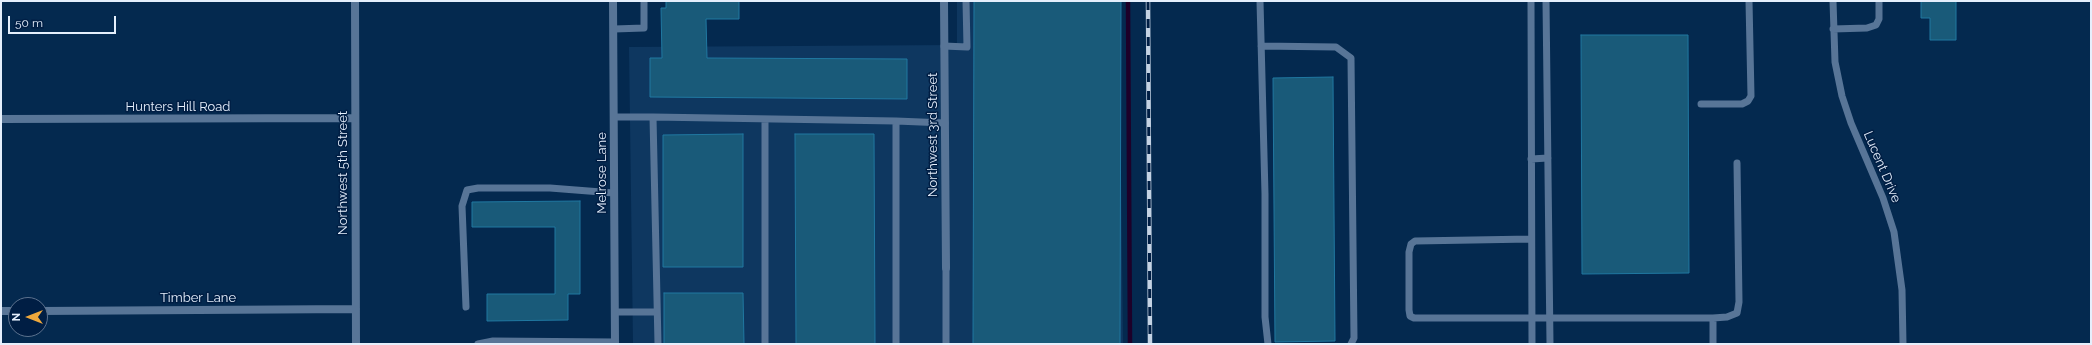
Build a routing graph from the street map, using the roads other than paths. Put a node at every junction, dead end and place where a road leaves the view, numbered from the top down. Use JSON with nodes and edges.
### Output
{"nodes":[{"id":1,"x":355,"y":1,"type":"edge"},
{"id":2,"x":614,"y":1,"type":"edge"},
{"id":3,"x":644,"y":1,"type":"edge"},
{"id":4,"x":944,"y":1,"type":"edge"},
{"id":5,"x":966,"y":1,"type":"edge"},
{"id":6,"x":1260,"y":1,"type":"edge"},
{"id":7,"x":1531,"y":1,"type":"edge"},
{"id":8,"x":1546,"y":1,"type":"edge"},
{"id":9,"x":1749,"y":1,"type":"edge"},
{"id":10,"x":1833,"y":1,"type":"edge"},
{"id":11,"x":1879,"y":1,"type":"edge"},
{"id":12,"x":614,"y":29,"type":"junction"},
{"id":13,"x":1833,"y":29,"type":"junction"},
{"id":14,"x":944,"y":46,"type":"junction"},
{"id":15,"x":1261,"y":46,"type":"junction"},
{"id":16,"x":1702,"y":104,"type":"dead end"},
{"id":17,"x":614,"y":117,"type":"junction"},
{"id":18,"x":653,"y":117,"type":"junction"},
{"id":19,"x":355,"y":118,"type":"junction"},
{"id":20,"x":765,"y":119,"type":"junction"},
{"id":21,"x":1,"y":120,"type":"edge"},
{"id":22,"x":896,"y":120,"type":"junction"},
{"id":23,"x":945,"y":123,"type":"junction"},
{"id":24,"x":1548,"y":158,"type":"junction"},
{"id":25,"x":1531,"y":159,"type":"junction"},
{"id":26,"x":1737,"y":162,"type":"dead end"},
{"id":27,"x":614,"y":193,"type":"junction"},
{"id":28,"x":1531,"y":239,"type":"junction"},
{"id":29,"x":946,"y":268,"type":"joint"},
{"id":30,"x":466,"y":308,"type":"dead end"},
{"id":31,"x":356,"y":309,"type":"junction"},
{"id":32,"x":48,"y":311,"type":"edge"},
{"id":33,"x":615,"y":312,"type":"junction"},
{"id":34,"x":657,"y":312,"type":"junction"},
{"id":35,"x":1532,"y":317,"type":"junction"},
{"id":36,"x":1550,"y":317,"type":"junction"},
{"id":37,"x":1712,"y":318,"type":"junction"},
{"id":38,"x":615,"y":343,"type":"edge"},
{"id":39,"x":356,"y":344,"type":"edge"},
{"id":40,"x":478,"y":344,"type":"edge"},
{"id":41,"x":658,"y":344,"type":"edge"},
{"id":42,"x":765,"y":344,"type":"edge"},
{"id":43,"x":896,"y":344,"type":"edge"},
{"id":44,"x":946,"y":344,"type":"edge"},
{"id":45,"x":1268,"y":344,"type":"edge"},
{"id":46,"x":1351,"y":344,"type":"edge"},
{"id":47,"x":1532,"y":344,"type":"edge"},
{"id":48,"x":1550,"y":344,"type":"edge"},
{"id":49,"x":1713,"y":344,"type":"edge"},
{"id":50,"x":1903,"y":344,"type":"edge"}],
"edges":[{"from":1,"to":19,"type":"street","name":"Northwest 5th Street"},
{"from":2,"to":12,"type":"street","name":"Melrose Lane"},
{"from":3,"to":12,"type":"lane"},
{"from":4,"to":14,"type":"street","name":"Northwest 3rd Street"},
{"from":5,"to":14,"type":"lane"},
{"from":6,"to":15,"type":"lane"},
{"from":7,"to":25,"type":"lane"},
{"from":8,"to":24,"type":"lane"},
{"from":9,"to":16,"type":"lane"},
{"from":10,"to":13,"type":"lane","name":"Lucent Drive"},
{"from":11,"to":13,"type":"lane"},
{"from":12,"to":17,"type":"street","name":"Melrose Lane"},
{"from":13,"to":50,"type":"lane","name":"Lucent Drive"},
{"from":14,"to":23,"type":"street","name":"Northwest 3rd Street"},
{"from":15,"to":45,"type":"lane"},
{"from":15,"to":46,"type":"lane"},
{"from":17,"to":18,"type":"lane"},
{"from":17,"to":27,"type":"street","name":"Melrose Lane"},
{"from":18,"to":20,"type":"lane"},
{"from":18,"to":34,"type":"lane"},
{"from":19,"to":21,"type":"street","name":"Hunters Hill Road"},
{"from":19,"to":31,"type":"street","name":"Northwest 5th Street"},
{"from":20,"to":22,"type":"lane"},
{"from":20,"to":42,"type":"lane"},
{"from":22,"to":23,"type":"lane"},
{"from":22,"to":43,"type":"lane"},
{"from":23,"to":29,"type":"street","name":"Northwest 3rd Street"},
{"from":24,"to":25,"type":"lane"},
{"from":24,"to":36,"type":"lane"},
{"from":25,"to":28,"type":"lane"},
{"from":26,"to":37,"type":"lane"},
{"from":27,"to":30,"type":"lane"},
{"from":27,"to":33,"type":"street","name":"Melrose Lane"},
{"from":28,"to":35,"type":"lane"},
{"from":28,"to":35,"type":"lane"},
{"from":29,"to":44,"type":"lane"},
{"from":31,"to":32,"type":"street","name":"Timber Lane"},
{"from":31,"to":39,"type":"street","name":"Northwest 5th Street"},
{"from":33,"to":34,"type":"lane"},
{"from":33,"to":38,"type":"street","name":"Melrose Lane"},
{"from":34,"to":41,"type":"lane"},
{"from":35,"to":36,"type":"lane"},
{"from":35,"to":47,"type":"lane"},
{"from":36,"to":37,"type":"lane"},
{"from":36,"to":48,"type":"lane"},
{"from":37,"to":49,"type":"lane"},
{"from":38,"to":40,"type":"lane"}]}
